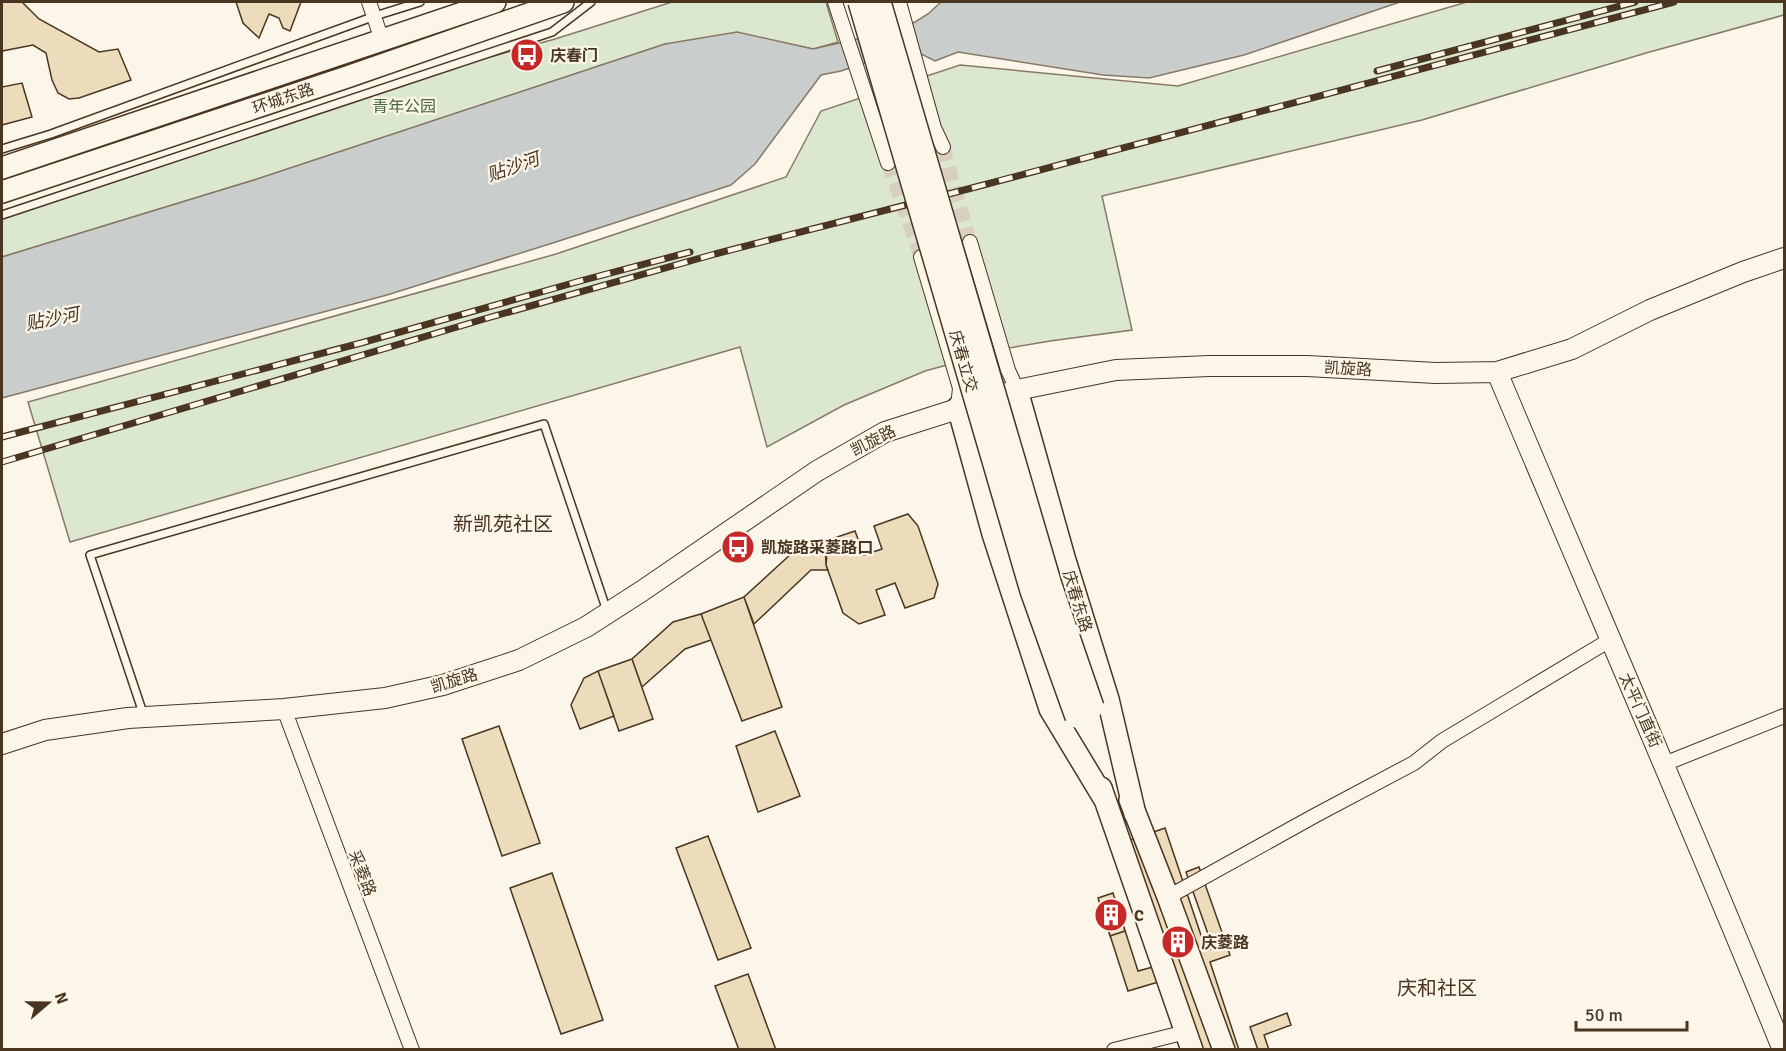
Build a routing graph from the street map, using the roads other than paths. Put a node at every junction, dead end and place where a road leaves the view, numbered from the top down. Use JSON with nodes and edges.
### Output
{"nodes":[{"id":1,"x":369,"y":2,"type":"edge"},
{"id":2,"x":420,"y":2,"type":"edge"},
{"id":3,"x":495,"y":2,"type":"edge"},
{"id":4,"x":563,"y":2,"type":"edge"},
{"id":5,"x":591,"y":2,"type":"edge"},
{"id":6,"x":835,"y":2,"type":"edge"},
{"id":7,"x":860,"y":2,"type":"edge"},
{"id":8,"x":880,"y":2,"type":"edge"},
{"id":9,"x":899,"y":2,"type":"edge"},
{"id":10,"x":375,"y":16,"type":"junction"},
{"id":11,"x":382,"y":40,"type":"junction"},
{"id":12,"x":943,"y":147,"type":"tunnel mouth"},
{"id":13,"x":2,"y":149,"type":"edge"},
{"id":14,"x":888,"y":162,"type":"tunnel mouth"},
{"id":15,"x":2,"y":168,"type":"edge"},
{"id":16,"x":2,"y":192,"type":"edge"},
{"id":17,"x":2,"y":215,"type":"edge"},
{"id":18,"x":970,"y":242,"type":"tunnel mouth"},
{"id":19,"x":1785,"y":244,"type":"edge"},
{"id":20,"x":921,"y":257,"type":"tunnel mouth"},
{"id":21,"x":1785,"y":258,"type":"edge"},
{"id":22,"x":1743,"y":272,"type":"junction"},
{"id":23,"x":1497,"y":372,"type":"junction"},
{"id":24,"x":1017,"y":390,"type":"junction"},
{"id":25,"x":958,"y":407,"type":"junction"},
{"id":26,"x":608,"y":613,"type":"junction"},
{"id":27,"x":1610,"y":640,"type":"junction"},
{"id":28,"x":284,"y":709,"type":"junction"},
{"id":29,"x":1085,"y":712,"type":"junction"},
{"id":30,"x":1785,"y":716,"type":"edge"},
{"id":31,"x":144,"y":717,"type":"junction"},
{"id":32,"x":2,"y":744,"type":"edge"},
{"id":33,"x":1664,"y":764,"type":"junction"},
{"id":34,"x":1105,"y":800,"type":"junction"},
{"id":35,"x":1135,"y":814,"type":"junction"},
{"id":36,"x":1168,"y":897,"type":"junction"},
{"id":37,"x":1189,"y":1041,"type":"edge"},
{"id":38,"x":412,"y":1050,"type":"edge"},
{"id":39,"x":1114,"y":1050,"type":"edge"},
{"id":40,"x":1224,"y":1050,"type":"edge"},
{"id":41,"x":1783,"y":1050,"type":"edge"}],
"edges":[{"from":1,"to":10,"type":"street"},
{"from":2,"to":10,"type":"lane"},
{"from":3,"to":11,"type":"main road","name":"环城东路"},
{"from":4,"to":16,"type":"main road","name":"环城东路"},
{"from":5,"to":17,"type":"lane"},
{"from":6,"to":14,"type":"street"},
{"from":7,"to":29,"type":"main road","name":"庆春立交","bridge":true},
{"from":8,"to":29,"type":"main road","name":"庆春立交","bridge":true},
{"from":9,"to":12,"type":"street"},
{"from":10,"to":11,"type":"street"},
{"from":10,"to":13,"type":"lane"},
{"from":11,"to":15,"type":"main road","name":"环城东路"},
{"from":18,"to":24,"type":"street"},
{"from":19,"to":22,"type":"main road"},
{"from":20,"to":25,"type":"street"},
{"from":21,"to":22,"type":"main road","name":"凯旋路"},
{"from":22,"to":23,"type":"main road","name":"凯旋路"},
{"from":23,"to":24,"type":"main road","name":"凯旋路"},
{"from":23,"to":27,"type":"main road","name":"太平门直街"},
{"from":24,"to":25,"type":"main road","name":"凯旋路"},
{"from":24,"to":35,"type":"main road","name":"庆春东路"},
{"from":25,"to":26,"type":"main road","name":"凯旋路"},
{"from":25,"to":34,"type":"main road"},
{"from":26,"to":28,"type":"main road","name":"凯旋路"},
{"from":26,"to":31,"type":"lane"},
{"from":27,"to":33,"type":"main road","name":"太平门直街"},
{"from":27,"to":36,"type":"street"},
{"from":28,"to":31,"type":"main road","name":"凯旋路"},
{"from":28,"to":38,"type":"street","name":"采菱路"},
{"from":29,"to":34,"type":"main road"},
{"from":29,"to":35,"type":"main road","name":"庆春东路"},
{"from":30,"to":33,"type":"street"},
{"from":31,"to":32,"type":"main road","name":"凯旋路"},
{"from":33,"to":41,"type":"main road","name":"太平门直街"},
{"from":34,"to":37,"type":"main road"},
{"from":35,"to":36,"type":"main road","name":"庆春东路"},
{"from":36,"to":40,"type":"main road","name":"庆春东路"},
{"from":37,"to":39,"type":"street"}]}
